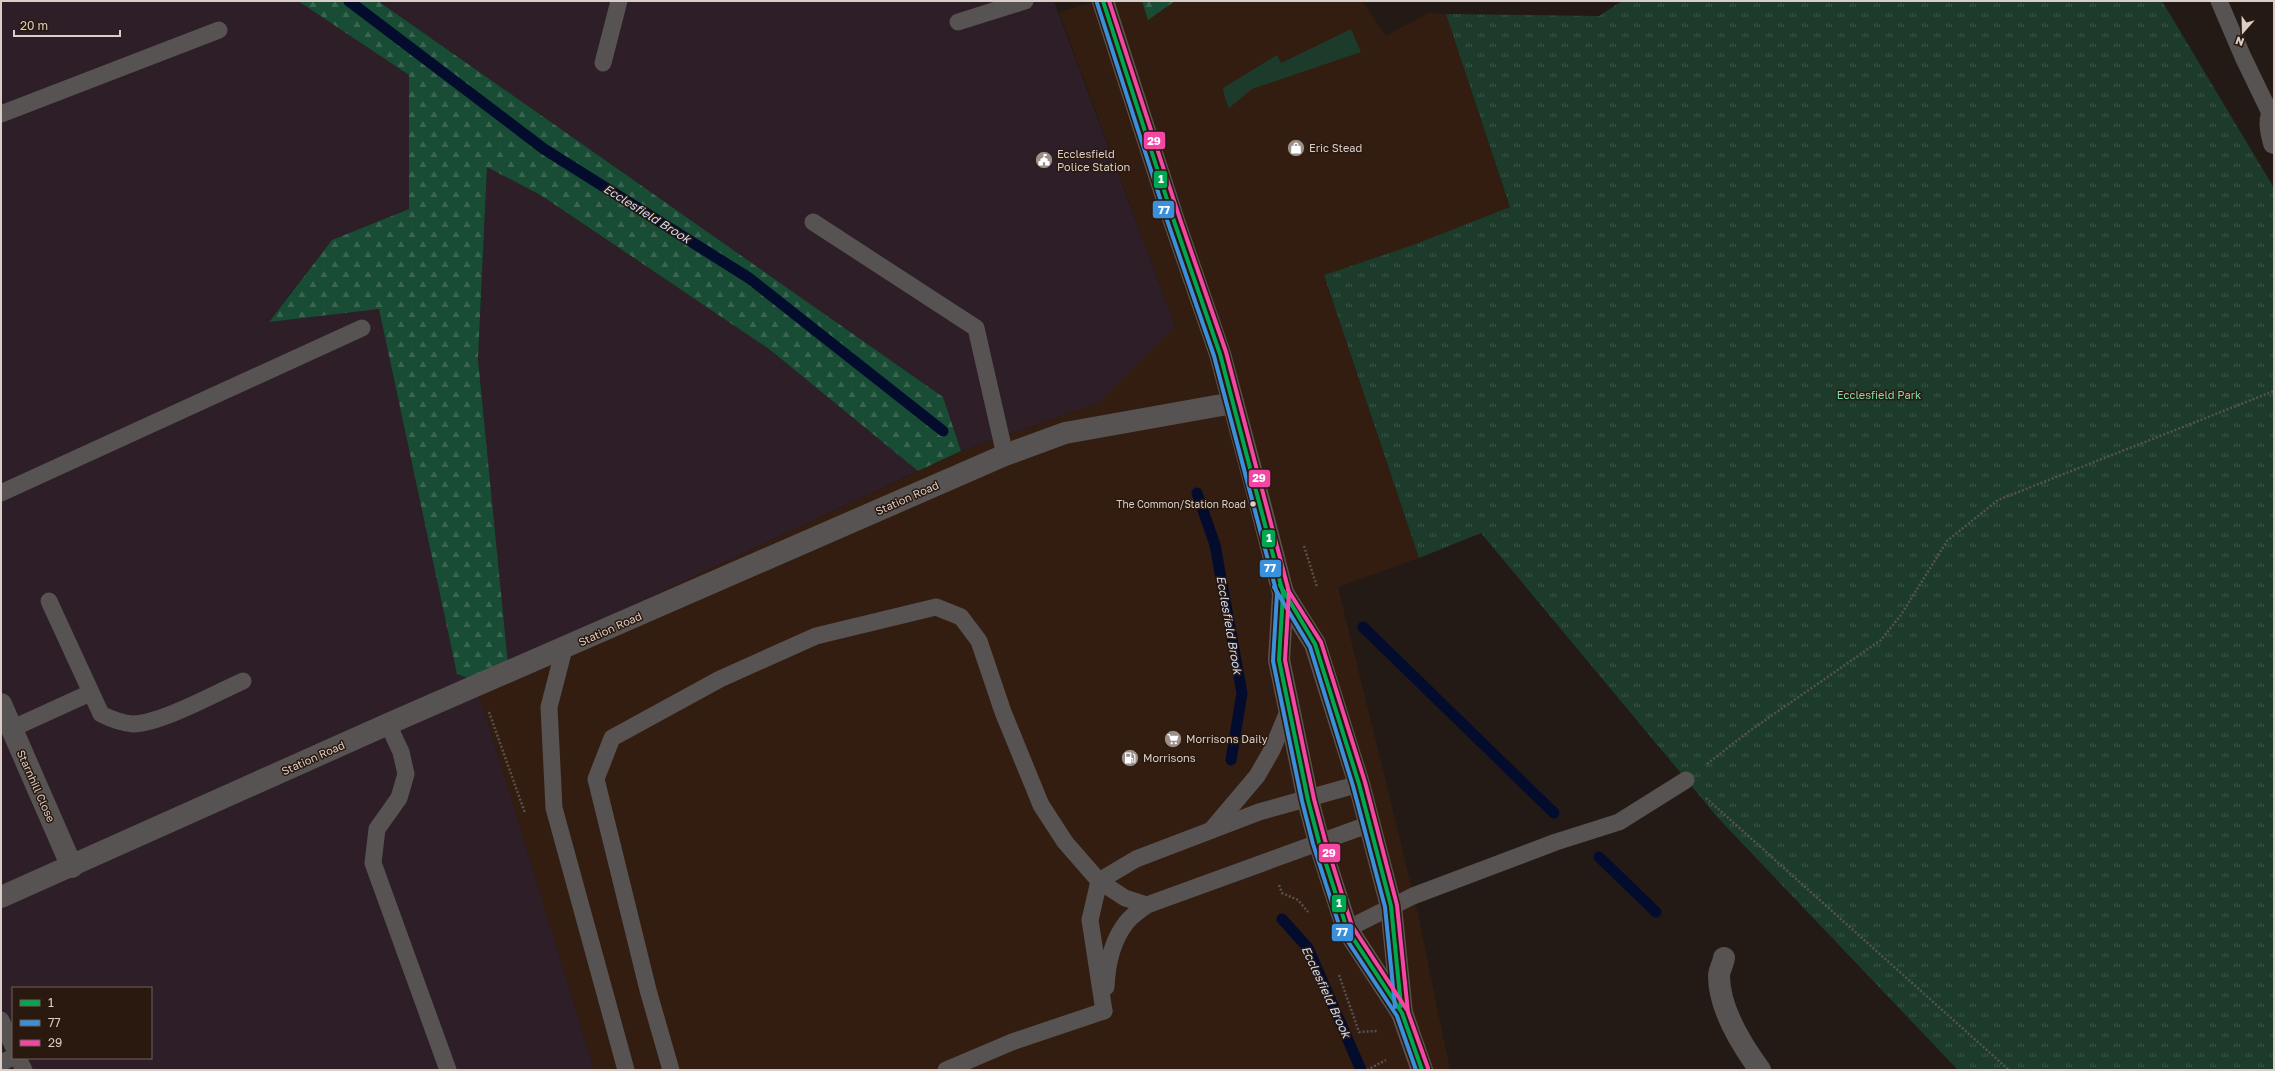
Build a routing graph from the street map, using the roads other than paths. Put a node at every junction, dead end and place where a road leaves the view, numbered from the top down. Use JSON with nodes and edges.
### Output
{"nodes":[{"id":1,"x":619,"y":1,"type":"edge"},
{"id":2,"x":1025,"y":1,"type":"edge"},
{"id":3,"x":1103,"y":1,"type":"edge"},
{"id":4,"x":2220,"y":1,"type":"edge"},
{"id":5,"x":958,"y":22,"type":"dead end"},
{"id":6,"x":219,"y":30,"type":"dead end"},
{"id":7,"x":603,"y":63,"type":"dead end"},
{"id":8,"x":2273,"y":112,"type":"edge"},
{"id":9,"x":1,"y":114,"type":"edge"},
{"id":10,"x":2274,"y":143,"type":"edge"},
{"id":11,"x":813,"y":222,"type":"dead end"},
{"id":12,"x":362,"y":328,"type":"dead end"},
{"id":13,"x":1233,"y":403,"type":"junction"},
{"id":14,"x":1005,"y":455,"type":"junction"},
{"id":15,"x":1,"y":493,"type":"edge"},
{"id":16,"x":1282,"y":593,"type":"junction"},
{"id":17,"x":49,"y":602,"type":"dead end"},
{"id":18,"x":564,"y":649,"type":"junction"},
{"id":19,"x":243,"y":681,"type":"dead end"},
{"id":20,"x":90,"y":693,"type":"junction"},
{"id":21,"x":1,"y":704,"type":"edge"},
{"id":22,"x":1289,"y":709,"type":"junction"},
{"id":23,"x":388,"y":724,"type":"junction"},
{"id":24,"x":11,"y":729,"type":"junction"},
{"id":25,"x":1686,"y":780,"type":"road end"},
{"id":26,"x":1359,"y":784,"type":"junction"},
{"id":27,"x":1308,"y":800,"type":"junction"},
{"id":28,"x":1370,"y":824,"type":"junction"},
{"id":29,"x":1212,"y":830,"type":"junction"},
{"id":30,"x":1319,"y":842,"type":"junction"},
{"id":31,"x":72,"y":867,"type":"junction"},
{"id":32,"x":1099,"y":881,"type":"junction"},
{"id":33,"x":1,"y":897,"type":"edge"},
{"id":34,"x":1147,"y":905,"type":"junction"},
{"id":35,"x":1391,"y":906,"type":"junction"},
{"id":36,"x":1347,"y":929,"type":"junction"},
{"id":37,"x":1724,"y":958,"type":"dead end"},
{"id":38,"x":1104,"y":1011,"type":"junction"},
{"id":39,"x":1402,"y":1013,"type":"junction"},
{"id":40,"x":1,"y":1020,"type":"edge"},
{"id":41,"x":12,"y":1044,"type":"edge"},
{"id":42,"x":12,"y":1058,"type":"edge"},
{"id":43,"x":18,"y":1059,"type":"edge"},
{"id":44,"x":1,"y":1063,"type":"edge"},
{"id":45,"x":24,"y":1070,"type":"edge"},
{"id":46,"x":448,"y":1070,"type":"edge"},
{"id":47,"x":626,"y":1070,"type":"edge"},
{"id":48,"x":671,"y":1070,"type":"edge"},
{"id":49,"x":946,"y":1070,"type":"edge"},
{"id":50,"x":1422,"y":1070,"type":"edge"},
{"id":51,"x":1760,"y":1070,"type":"edge"}],
"edges":[{"from":1,"to":7,"type":"lane"},
{"from":2,"to":5,"type":"lane"},
{"from":3,"to":13,"type":"main road"},
{"from":4,"to":8,"type":"lane"},
{"from":6,"to":9,"type":"lane"},
{"from":8,"to":10,"type":"street"},
{"from":11,"to":14,"type":"lane"},
{"from":12,"to":15,"type":"lane"},
{"from":13,"to":14,"type":"street","name":"Station Road"},
{"from":13,"to":16,"type":"main road"},
{"from":14,"to":18,"type":"street","name":"Station Road"},
{"from":16,"to":22,"type":"main road"},
{"from":16,"to":26,"type":"main road"},
{"from":17,"to":20,"type":"lane"},
{"from":18,"to":23,"type":"street","name":"Station Road"},
{"from":18,"to":47,"type":"lane"},
{"from":19,"to":20,"type":"lane"},
{"from":20,"to":24,"type":"lane"},
{"from":21,"to":24,"type":"street","name":"Starnhill Close"},
{"from":22,"to":27,"type":"main road"},
{"from":22,"to":29,"type":"lane"},
{"from":23,"to":31,"type":"street","name":"Station Road"},
{"from":23,"to":46,"type":"lane"},
{"from":24,"to":31,"type":"street","name":"Starnhill Close"},
{"from":25,"to":35,"type":"lane"},
{"from":26,"to":27,"type":"lane"},
{"from":26,"to":28,"type":"main road"},
{"from":27,"to":29,"type":"lane"},
{"from":27,"to":30,"type":"main road"},
{"from":28,"to":30,"type":"lane"},
{"from":28,"to":35,"type":"main road"},
{"from":29,"to":32,"type":"lane"},
{"from":30,"to":34,"type":"lane"},
{"from":30,"to":36,"type":"main road"},
{"from":31,"to":33,"type":"street","name":"Station Road"},
{"from":32,"to":34,"type":"lane"},
{"from":32,"to":38,"type":"lane"},
{"from":32,"to":48,"type":"lane"},
{"from":34,"to":38,"type":"lane"},
{"from":35,"to":36,"type":"lane"},
{"from":35,"to":39,"type":"main road"},
{"from":36,"to":39,"type":"main road"},
{"from":37,"to":51,"type":"street"},
{"from":38,"to":49,"type":"lane"},
{"from":39,"to":50,"type":"main road"},
{"from":40,"to":41,"type":"lane"},
{"from":42,"to":44,"type":"lane"},
{"from":43,"to":45,"type":"lane"}]}
